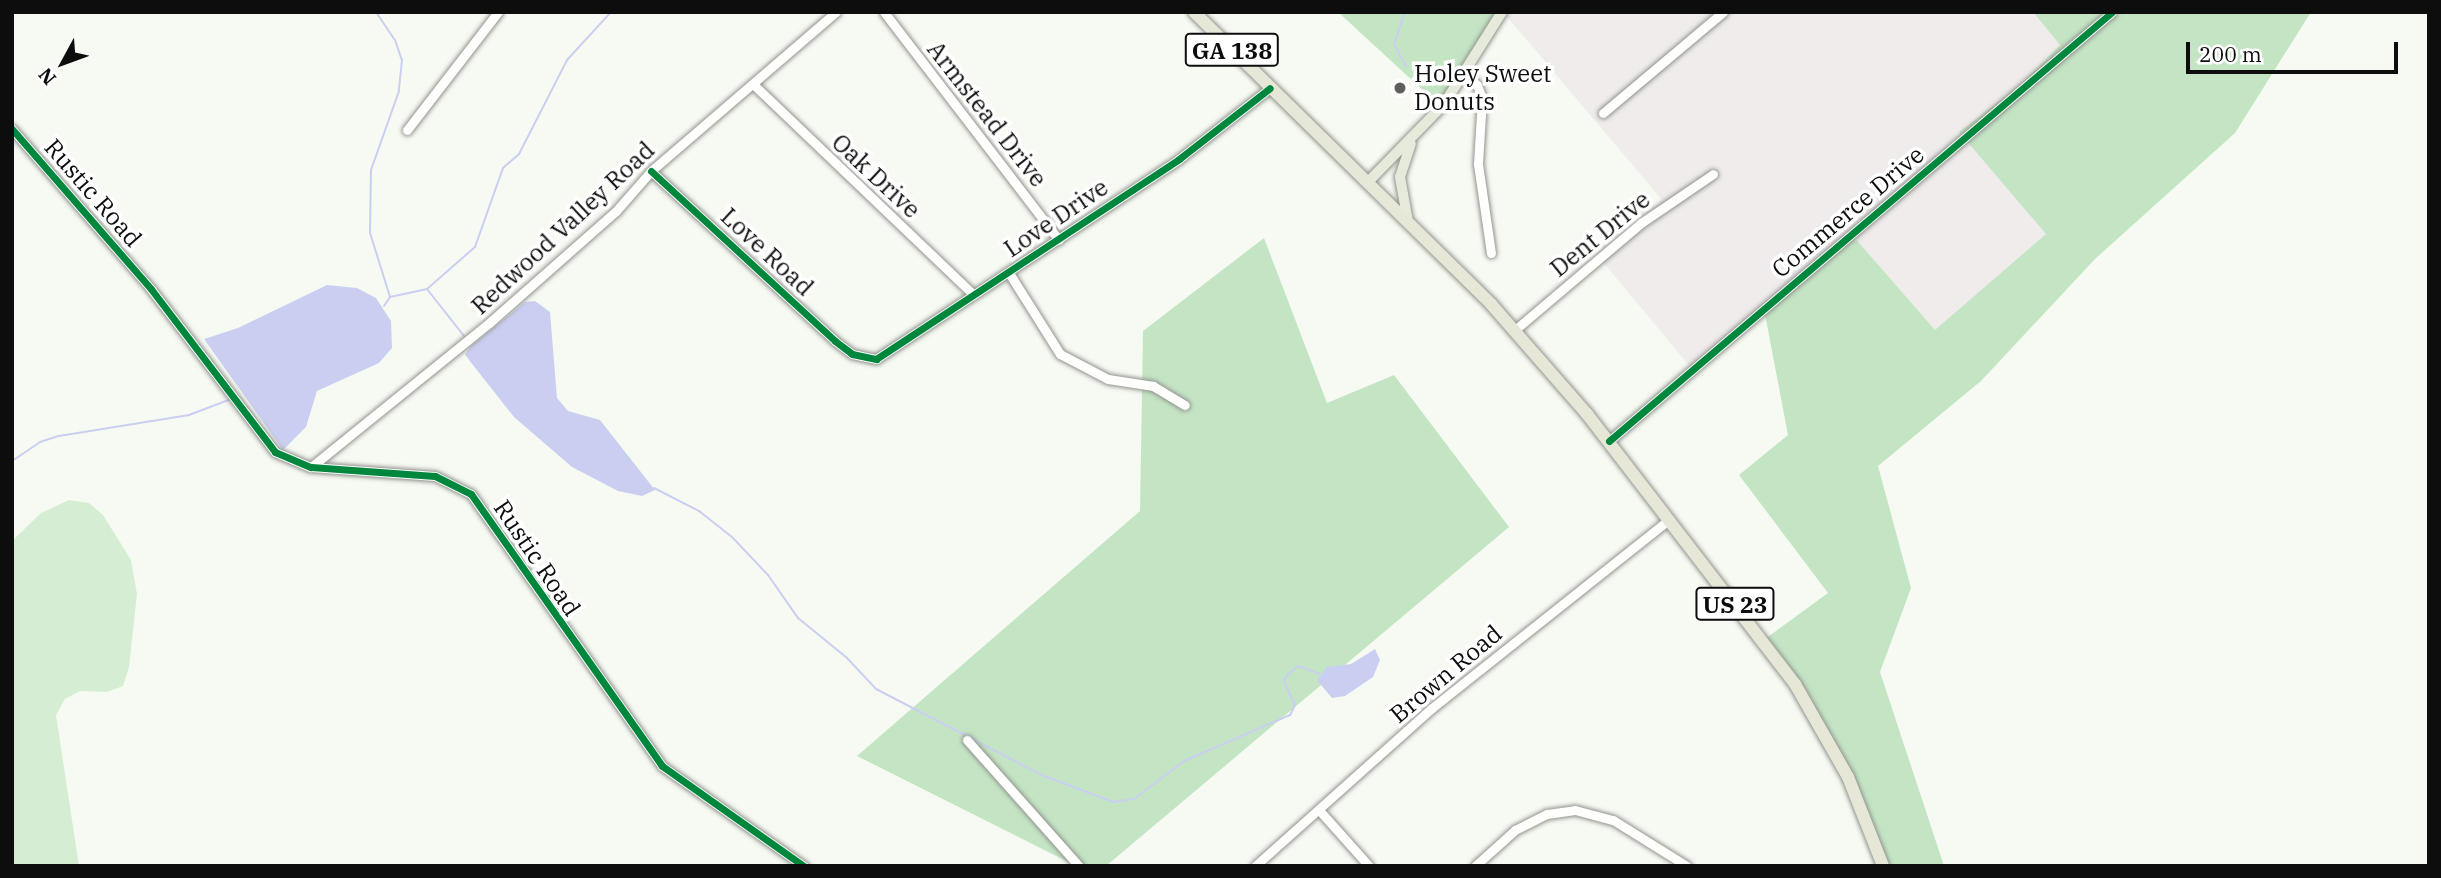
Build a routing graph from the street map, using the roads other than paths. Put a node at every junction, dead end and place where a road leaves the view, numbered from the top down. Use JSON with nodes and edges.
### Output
{"nodes":[{"id":1,"x":498,"y":12,"type":"edge"},
{"id":2,"x":836,"y":12,"type":"edge"},
{"id":3,"x":884,"y":12,"type":"edge"},
{"id":4,"x":1194,"y":12,"type":"edge"},
{"id":5,"x":1502,"y":12,"type":"edge"},
{"id":6,"x":1723,"y":12,"type":"edge"},
{"id":7,"x":2112,"y":12,"type":"edge"},
{"id":8,"x":1465,"y":74,"type":"junction"},
{"id":9,"x":753,"y":84,"type":"junction"},
{"id":10,"x":1268,"y":89,"type":"junction"},
{"id":11,"x":1603,"y":113,"type":"dead end"},
{"id":12,"x":12,"y":129,"type":"edge"},
{"id":13,"x":407,"y":130,"type":"dead end"},
{"id":14,"x":1414,"y":136,"type":"junction"},
{"id":15,"x":651,"y":171,"type":"junction"},
{"id":16,"x":1713,"y":174,"type":"dead end"},
{"id":17,"x":1367,"y":183,"type":"junction"},
{"id":18,"x":1408,"y":222,"type":"junction"},
{"id":19,"x":1059,"y":240,"type":"junction"},
{"id":20,"x":1491,"y":253,"type":"dead end"},
{"id":21,"x":1009,"y":273,"type":"junction"},
{"id":22,"x":973,"y":294,"type":"junction"},
{"id":23,"x":1516,"y":329,"type":"junction"},
{"id":24,"x":860,"y":357,"type":"joint"},
{"id":25,"x":1185,"y":405,"type":"dead end"},
{"id":26,"x":1609,"y":442,"type":"junction"},
{"id":27,"x":312,"y":467,"type":"junction"},
{"id":28,"x":1668,"y":520,"type":"junction"},
{"id":29,"x":967,"y":740,"type":"dead end"},
{"id":30,"x":1319,"y":810,"type":"junction"},
{"id":31,"x":804,"y":866,"type":"edge"},
{"id":32,"x":1079,"y":866,"type":"edge"},
{"id":33,"x":1255,"y":866,"type":"edge"},
{"id":34,"x":1369,"y":866,"type":"edge"},
{"id":35,"x":1475,"y":866,"type":"edge"},
{"id":36,"x":1687,"y":866,"type":"edge"},
{"id":37,"x":1883,"y":866,"type":"edge"}],
"edges":[{"from":1,"to":13,"type":"street"},
{"from":2,"to":9,"type":"street","name":"Redwood Valley Road"},
{"from":3,"to":19,"type":"street","name":"Armstead Drive"},
{"from":4,"to":10,"type":"highway","number":"GA 138"},
{"from":5,"to":8,"type":"main road"},
{"from":6,"to":11,"type":"street"},
{"from":7,"to":26,"type":"street","name":"Commerce Drive"},
{"from":8,"to":14,"type":"main road"},
{"from":8,"to":20,"type":"street"},
{"from":9,"to":15,"type":"street","name":"Redwood Valley Road"},
{"from":9,"to":22,"type":"street","name":"Oak Drive"},
{"from":10,"to":17,"type":"highway","number":"GA 138"},
{"from":10,"to":19,"type":"street","name":"Love Drive"},
{"from":12,"to":27,"type":"street","name":"Rustic Road"},
{"from":14,"to":17,"type":"main road"},
{"from":14,"to":18,"type":"main road"},
{"from":15,"to":24,"type":"street","name":"Love Road"},
{"from":15,"to":27,"type":"street","name":"Redwood Valley Road"},
{"from":16,"to":23,"type":"street","name":"Dent Drive"},
{"from":17,"to":18,"type":"highway","number":"US 23"},
{"from":18,"to":23,"type":"highway","number":"US 23"},
{"from":19,"to":21,"type":"street","name":"Love Drive"},
{"from":21,"to":22,"type":"street","name":"Love Drive"},
{"from":21,"to":25,"type":"street"},
{"from":22,"to":24,"type":"street","name":"Love Drive"},
{"from":23,"to":26,"type":"highway","number":"US 23"},
{"from":26,"to":28,"type":"highway","number":"US 23"},
{"from":27,"to":31,"type":"street","name":"Rustic Road"},
{"from":28,"to":30,"type":"street","name":"Brown Road"},
{"from":28,"to":37,"type":"highway","number":"US 23"},
{"from":29,"to":32,"type":"street"},
{"from":30,"to":33,"type":"street","name":"Brown Road"},
{"from":30,"to":34,"type":"street"},
{"from":35,"to":36,"type":"street"}]}
